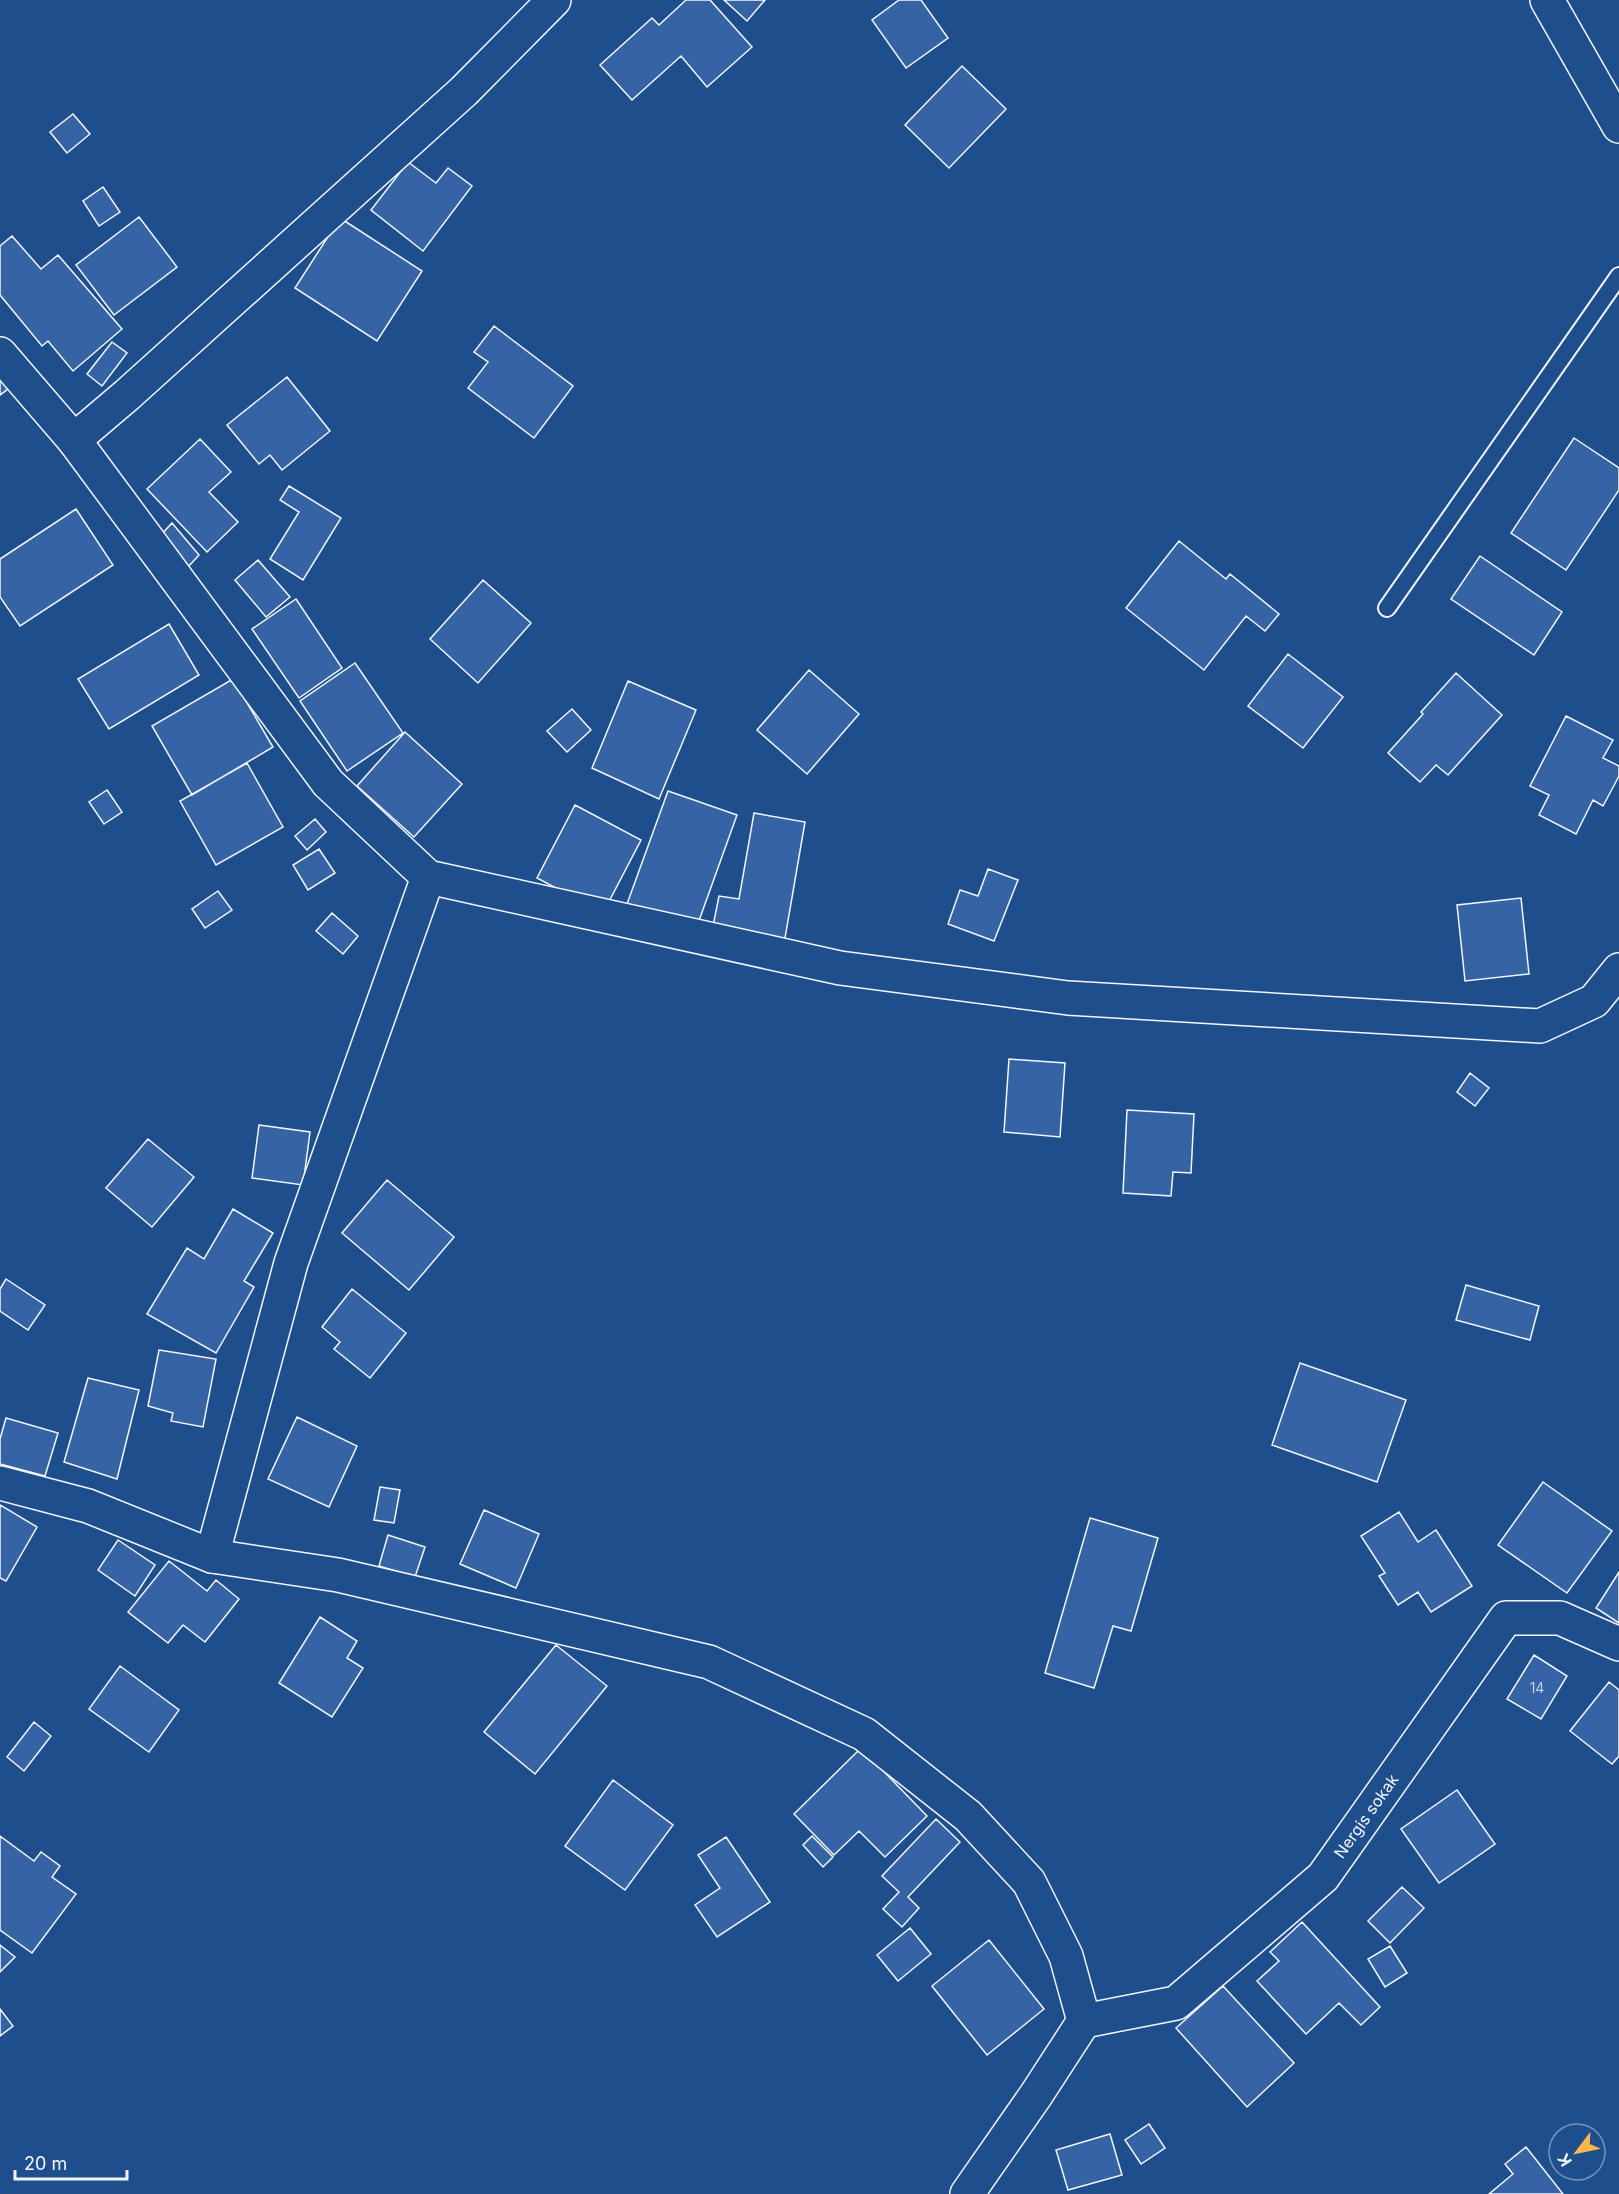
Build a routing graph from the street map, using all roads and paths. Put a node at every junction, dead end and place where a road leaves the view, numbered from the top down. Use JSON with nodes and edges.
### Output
{"nodes":[{"id":1,"x":554,"y":0,"type":"edge"},
{"id":2,"x":1547,"y":0,"type":"edge"},
{"id":3,"x":1619,"y":126,"type":"edge"},
{"id":4,"x":1619,"y":276,"type":"edge"},
{"id":5,"x":0,"y":354,"type":"edge"},
{"id":6,"x":74,"y":440,"type":"junction"},
{"id":7,"x":1387,"y":608,"type":"dead end"},
{"id":8,"x":428,"y":877,"type":"junction"},
{"id":9,"x":1619,"y":970,"type":"edge"},
{"id":10,"x":0,"y":1483,"type":"edge"},
{"id":11,"x":212,"y":1556,"type":"junction"},
{"id":12,"x":1619,"y":1644,"type":"edge"},
{"id":13,"x":1084,"y":2021,"type":"junction"},
{"id":14,"x":967,"y":2194,"type":"edge"}],
"edges":[{"from":1,"to":6,"type":"street"},
{"from":2,"to":3,"type":"street"},
{"from":4,"to":7,"type":"lane"},
{"from":5,"to":6,"type":"street"},
{"from":6,"to":8,"type":"street"},
{"from":8,"to":9,"type":"street"},
{"from":8,"to":11,"type":"street"},
{"from":10,"to":11,"type":"street"},
{"from":11,"to":13,"type":"street"},
{"from":12,"to":13,"type":"street","name":"Nergis sokak"},
{"from":13,"to":14,"type":"street"}]}
